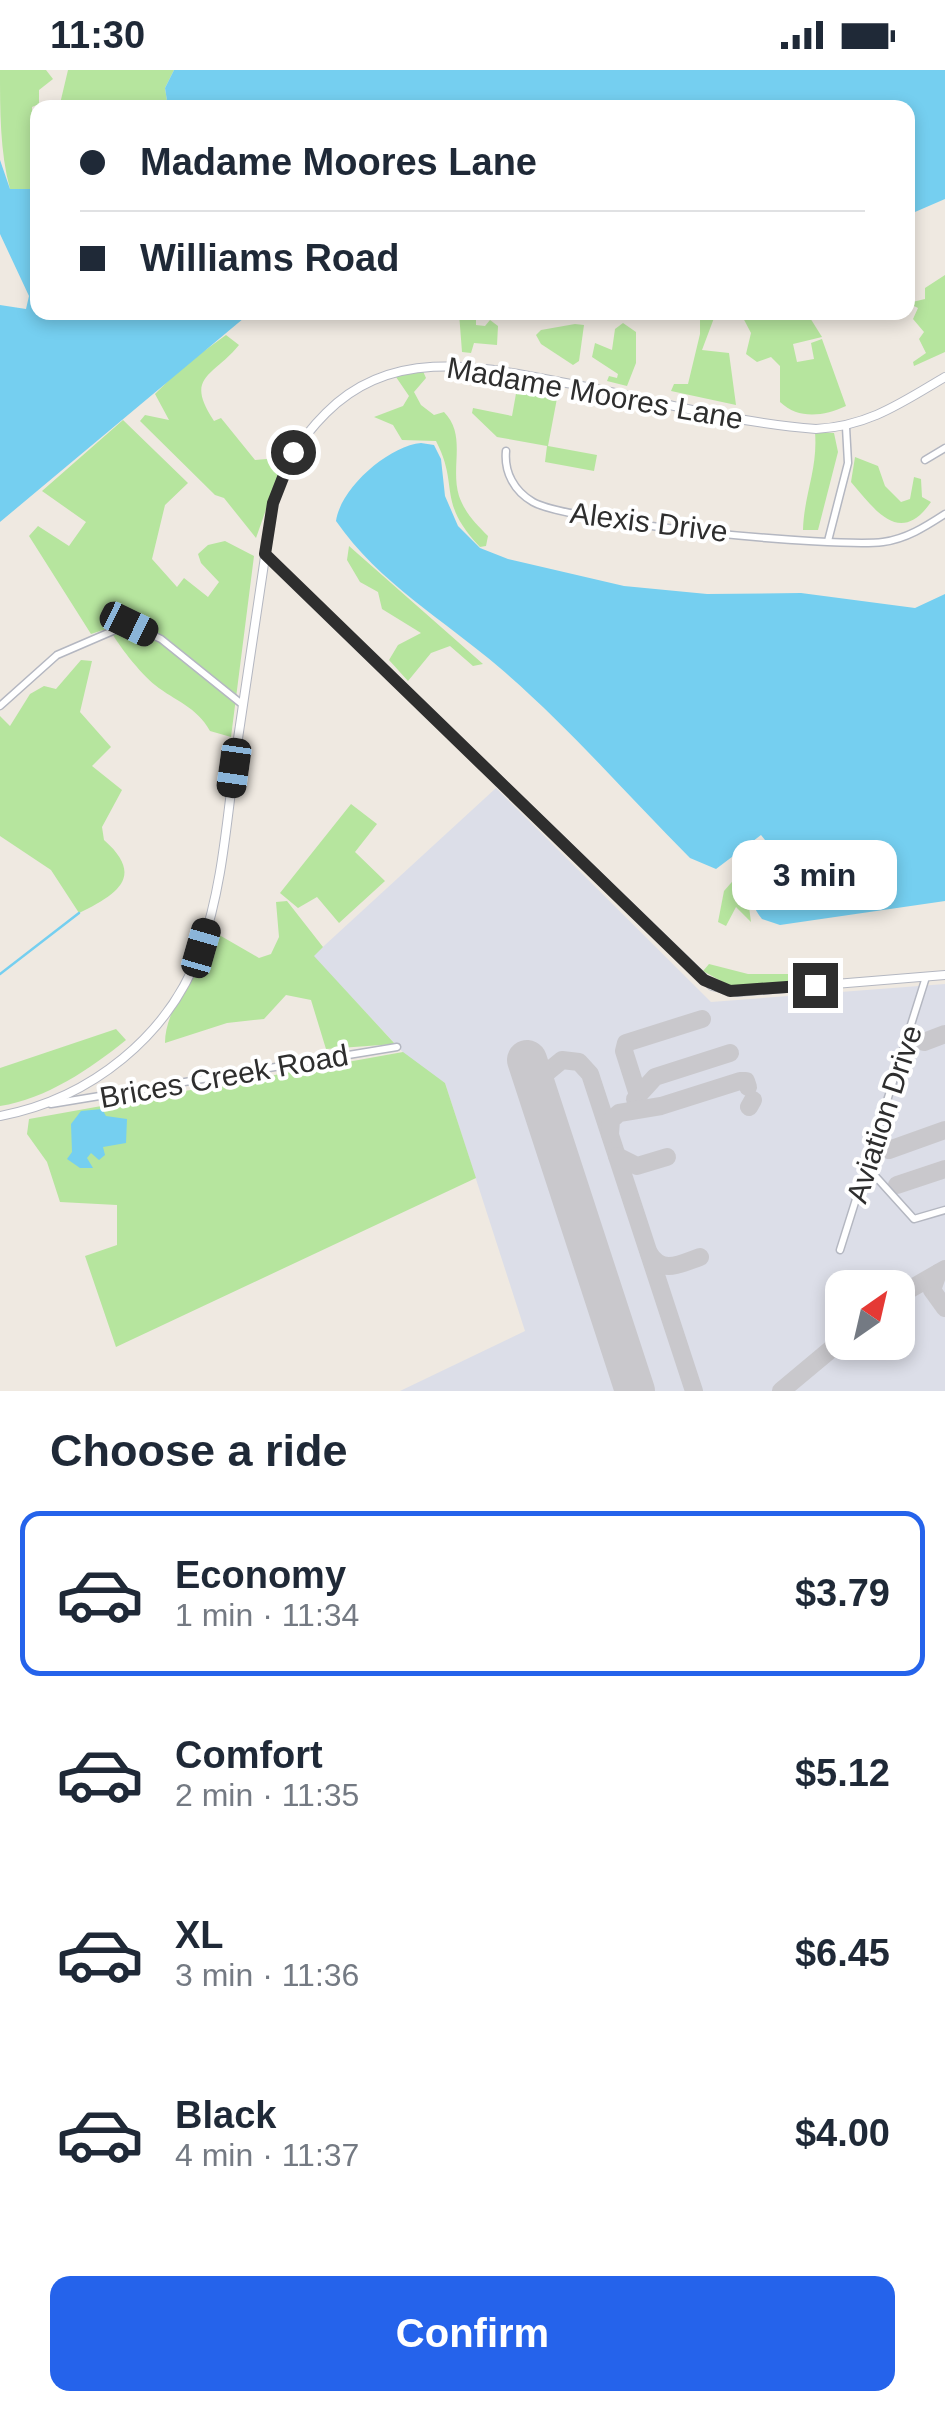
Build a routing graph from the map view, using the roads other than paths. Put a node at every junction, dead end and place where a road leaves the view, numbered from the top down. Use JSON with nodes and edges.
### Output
{"nodes":[{"id":1,"x":945,"y":377,"type":"edge"},
{"id":2,"x":846,"y":427,"type":"junction"},
{"id":3,"x":945,"y":448,"type":"edge"},
{"id":4,"x":506,"y":451,"type":"dead end"},
{"id":5,"x":925,"y":460,"type":"dead end"},
{"id":6,"x":945,"y":514,"type":"edge"},
{"id":7,"x":828,"y":541,"type":"junction"},
{"id":8,"x":265,"y":554,"type":"junction"},
{"id":9,"x":242,"y":704,"type":"junction"},
{"id":10,"x":0,"y":706,"type":"edge"},
{"id":11,"x":945,"y":975,"type":"edge"},
{"id":12,"x":926,"y":977,"type":"junction"},
{"id":13,"x":397,"y":1047,"type":"dead end"},
{"id":14,"x":50,"y":1104,"type":"junction"},
{"id":15,"x":0,"y":1116,"type":"edge"},
{"id":16,"x":868,"y":1167,"type":"junction"},
{"id":17,"x":945,"y":1210,"type":"edge"},
{"id":18,"x":840,"y":1250,"type":"dead end"}],
"edges":[{"from":1,"to":2,"type":"street","name":"Madame Moores Lane"},
{"from":2,"to":7,"type":"street"},
{"from":2,"to":8,"type":"street","name":"Madame Moores Lane"},
{"from":3,"to":5,"type":"street"},
{"from":4,"to":7,"type":"street","name":"Alexis Drive"},
{"from":6,"to":7,"type":"street","name":"Alexis Drive"},
{"from":8,"to":9,"type":"street","name":"Madame Moores Lane"},
{"from":8,"to":12,"type":"street"},
{"from":9,"to":10,"type":"street"},
{"from":9,"to":14,"type":"street","name":"Madame Moores Lane"},
{"from":11,"to":12,"type":"street"},
{"from":12,"to":16,"type":"street","name":"Aviation Drive"},
{"from":13,"to":14,"type":"street","name":"Brices Creek Road"},
{"from":14,"to":15,"type":"street","name":"Madame Moores Lane"},
{"from":16,"to":17,"type":"street"},
{"from":16,"to":18,"type":"street","name":"Aviation Drive"}]}
